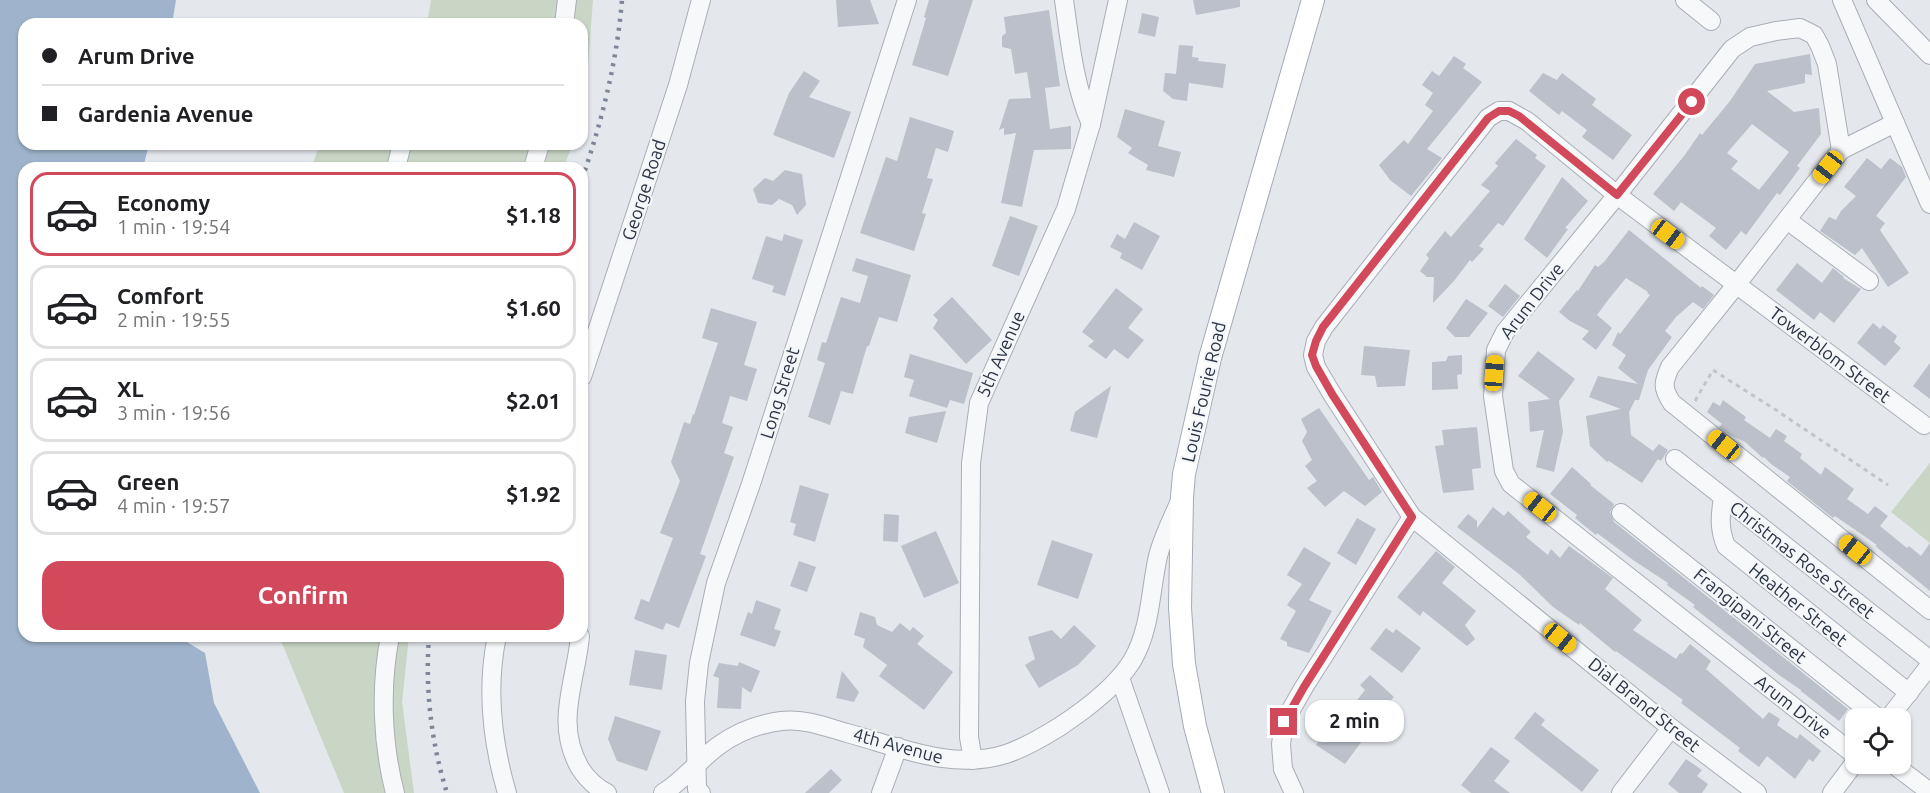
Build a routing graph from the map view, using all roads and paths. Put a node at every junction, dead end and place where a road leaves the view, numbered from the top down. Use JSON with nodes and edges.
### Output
{"nodes":[{"id":1,"x":567,"y":0,"type":"edge"},
{"id":2,"x":907,"y":0,"type":"edge"},
{"id":3,"x":1064,"y":0,"type":"edge"},
{"id":4,"x":1118,"y":0,"type":"edge"},
{"id":5,"x":1312,"y":0,"type":"edge"},
{"id":6,"x":1325,"y":0,"type":"edge"},
{"id":7,"x":1685,"y":0,"type":"edge"},
{"id":8,"x":1842,"y":0,"type":"edge"},
{"id":9,"x":1876,"y":0,"type":"edge"},
{"id":10,"x":696,"y":2,"type":"edge"},
{"id":11,"x":565,"y":18,"type":"edge"},
{"id":12,"x":1712,"y":21,"type":"dead end"},
{"id":13,"x":1930,"y":55,"type":"edge"},
{"id":14,"x":1895,"y":123,"type":"junction"},
{"id":15,"x":1091,"y":124,"type":"junction"},
{"id":16,"x":1842,"y":150,"type":"junction"},
{"id":17,"x":1617,"y":195,"type":"junction"},
{"id":18,"x":1930,"y":204,"type":"edge"},
{"id":19,"x":1787,"y":220,"type":"junction"},
{"id":20,"x":1869,"y":281,"type":"dead end"},
{"id":21,"x":1736,"y":285,"type":"junction"},
{"id":22,"x":1316,"y":341,"type":"joint"},
{"id":23,"x":1210,"y":358,"type":"junction"},
{"id":24,"x":588,"y":360,"type":"edge"},
{"id":25,"x":1687,"y":415,"type":"junction"},
{"id":26,"x":1924,"y":425,"type":"dead end"},
{"id":27,"x":1675,"y":459,"type":"dead end"},
{"id":28,"x":1888,"y":485,"type":"dead end"},
{"id":29,"x":1182,"y":496,"type":"junction"},
{"id":30,"x":1723,"y":498,"type":"junction"},
{"id":31,"x":1621,"y":513,"type":"dead end"},
{"id":32,"x":1412,"y":517,"type":"junction"},
{"id":33,"x":1930,"y":610,"type":"edge"},
{"id":34,"x":389,"y":642,"type":"edge"},
{"id":35,"x":496,"y":642,"type":"edge"},
{"id":36,"x":579,"y":642,"type":"edge"},
{"id":37,"x":1930,"y":660,"type":"edge"},
{"id":38,"x":1930,"y":665,"type":"edge"},
{"id":39,"x":1120,"y":678,"type":"junction"},
{"id":40,"x":1909,"y":693,"type":"junction"},
{"id":41,"x":1865,"y":708,"type":"edge"},
{"id":42,"x":1897,"y":708,"type":"edge"},
{"id":43,"x":1671,"y":728,"type":"junction"},
{"id":44,"x":898,"y":747,"type":"junction"},
{"id":45,"x":1845,"y":747,"type":"edge"},
{"id":46,"x":973,"y":760,"type":"junction"},
{"id":47,"x":697,"y":766,"type":"junction"},
{"id":48,"x":1846,"y":774,"type":"edge"},
{"id":49,"x":1906,"y":774,"type":"edge"},
{"id":50,"x":1930,"y":792,"type":"edge"},
{"id":51,"x":395,"y":793,"type":"edge"},
{"id":52,"x":507,"y":793,"type":"edge"},
{"id":53,"x":607,"y":793,"type":"edge"},
{"id":54,"x":663,"y":793,"type":"edge"},
{"id":55,"x":701,"y":793,"type":"edge"},
{"id":56,"x":881,"y":793,"type":"edge"},
{"id":57,"x":1160,"y":793,"type":"edge"},
{"id":58,"x":1213,"y":793,"type":"edge"},
{"id":59,"x":1294,"y":793,"type":"edge"},
{"id":60,"x":1621,"y":793,"type":"edge"},
{"id":61,"x":1756,"y":793,"type":"edge"},
{"id":62,"x":1832,"y":793,"type":"edge"}],
"edges":[{"from":1,"to":11,"type":"street"},
{"from":2,"to":47,"type":"street","name":"Long Street"},
{"from":3,"to":15,"type":"street"},
{"from":4,"to":15,"type":"street","name":"5th Avenue"},
{"from":5,"to":23,"type":"main road","name":"Louis Fourie Road"},
{"from":6,"to":23,"type":"main road"},
{"from":7,"to":12,"type":"street"},
{"from":8,"to":14,"type":"street"},
{"from":9,"to":13,"type":"street"},
{"from":10,"to":24,"type":"street","name":"George Road"},
{"from":14,"to":16,"type":"street"},
{"from":14,"to":18,"type":"street"},
{"from":15,"to":46,"type":"street","name":"5th Avenue"},
{"from":16,"to":17,"type":"street","name":"Arum Drive"},
{"from":16,"to":19,"type":"street"},
{"from":17,"to":21,"type":"street","name":"Towerblom Street"},
{"from":17,"to":22,"type":"street","name":"Towerblom Street"},
{"from":17,"to":45,"type":"street","name":"Arum Drive"},
{"from":19,"to":20,"type":"street"},
{"from":19,"to":21,"type":"street"},
{"from":21,"to":25,"type":"street"},
{"from":21,"to":26,"type":"street","name":"Towerblom Street"},
{"from":22,"to":32,"type":"street","name":"Dial Brand Street"},
{"from":23,"to":29,"type":"main road","name":"Louis Fourie Road"},
{"from":25,"to":28,"type":"path"},
{"from":25,"to":33,"type":"street"},
{"from":27,"to":30,"type":"street","name":"Christmas Rose Street"},
{"from":29,"to":39,"type":"street","name":"4th Avenue"},
{"from":29,"to":58,"type":"main road","name":"Louis Fourie Road"},
{"from":30,"to":37,"type":"street","name":"Christmas Rose Street"},
{"from":30,"to":40,"type":"street","name":"Heather Street"},
{"from":31,"to":41,"type":"street","name":"Frangipani Street"},
{"from":32,"to":43,"type":"street","name":"Dial Brand Street"},
{"from":32,"to":59,"type":"street"},
{"from":34,"to":51,"type":"street"},
{"from":35,"to":52,"type":"street"},
{"from":36,"to":53,"type":"street"},
{"from":38,"to":40,"type":"street"},
{"from":39,"to":46,"type":"street","name":"4th Avenue"},
{"from":39,"to":57,"type":"street"},
{"from":40,"to":42,"type":"street"},
{"from":43,"to":60,"type":"street"},
{"from":43,"to":61,"type":"street","name":"Dial Brand Street"},
{"from":44,"to":46,"type":"street","name":"4th Avenue"},
{"from":44,"to":47,"type":"street","name":"4th Avenue"},
{"from":44,"to":56,"type":"street"},
{"from":47,"to":54,"type":"street","name":"4th Avenue"},
{"from":47,"to":55,"type":"street","name":"Long Street"},
{"from":48,"to":62,"type":"street"},
{"from":49,"to":50,"type":"street"}]}
